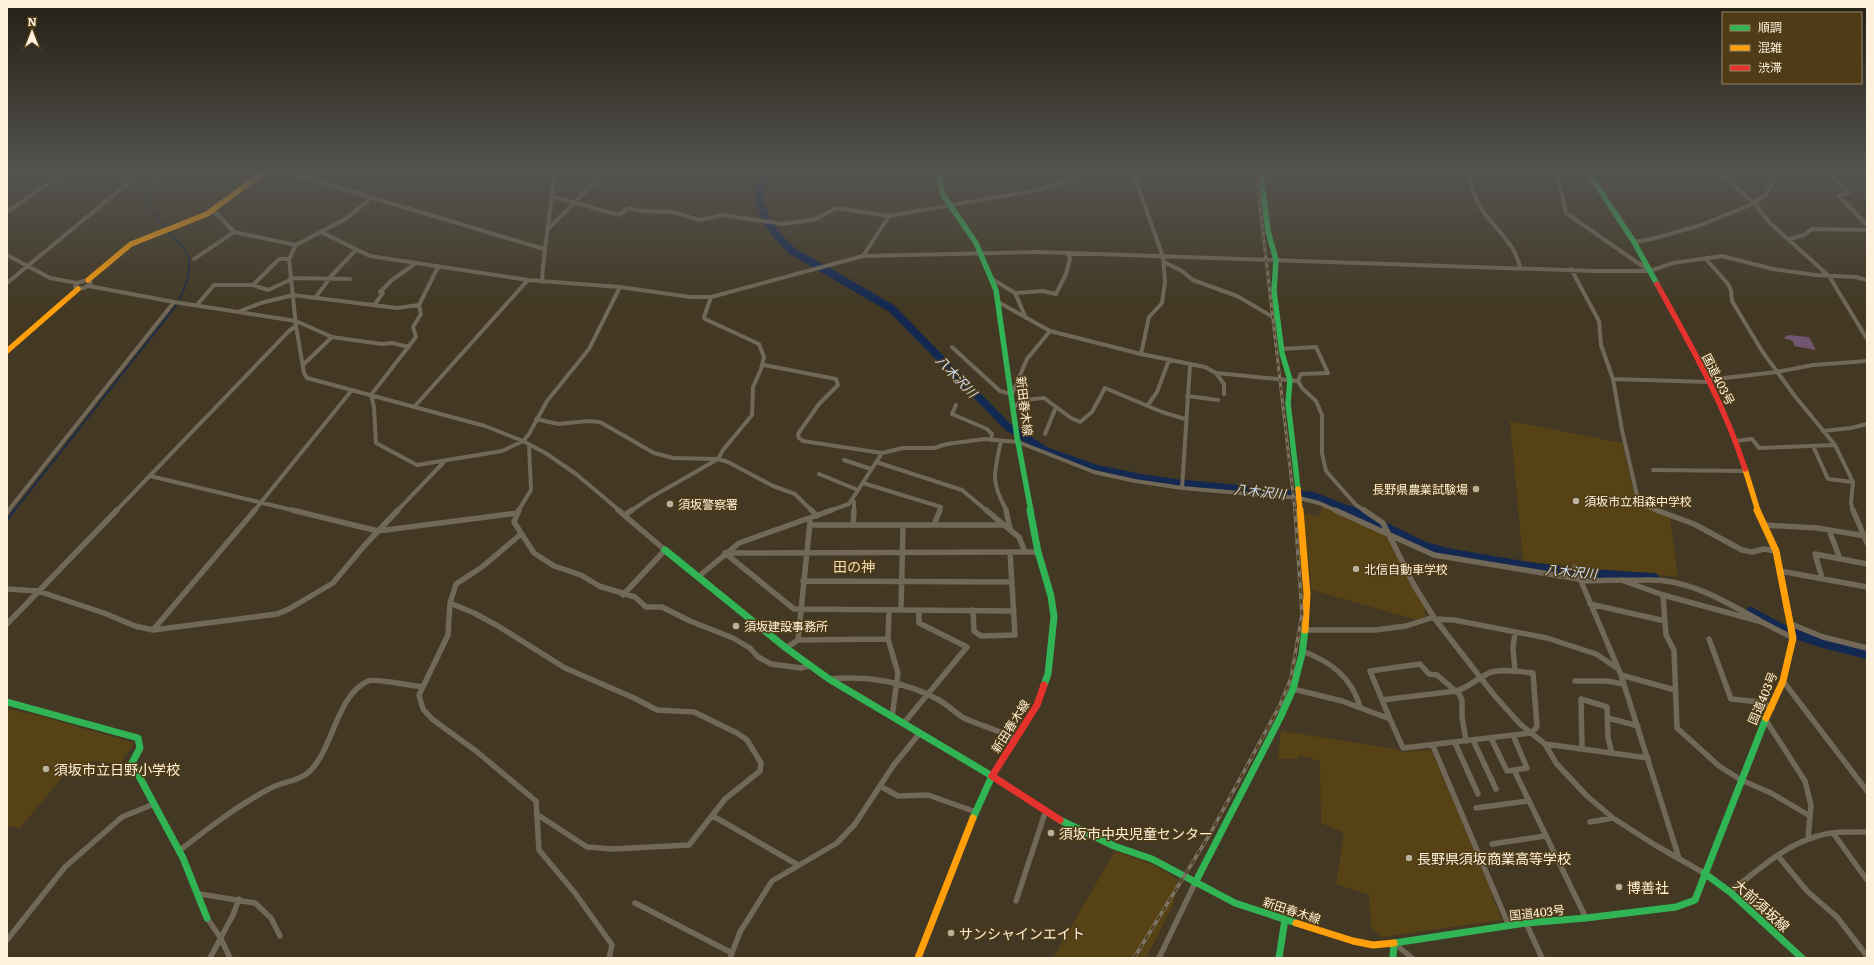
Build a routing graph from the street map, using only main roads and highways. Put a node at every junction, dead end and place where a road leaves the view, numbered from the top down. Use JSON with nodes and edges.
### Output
{"nodes":[{"id":1,"x":195,"y":217,"type":"edge"},
{"id":2,"x":957,"y":217,"type":"edge"},
{"id":3,"x":1266,"y":217,"type":"edge"},
{"id":4,"x":1618,"y":217,"type":"edge"},
{"id":5,"x":89,"y":283,"type":"road end"},
{"id":6,"x":78,"y":286,"type":"road end"},
{"id":7,"x":7,"y":351,"type":"edge"},
{"id":8,"x":665,"y":550,"type":"road end"},
{"id":9,"x":7,"y":702,"type":"edge"},
{"id":10,"x":992,"y":776,"type":"junction"},
{"id":11,"x":1704,"y":873,"type":"junction"},
{"id":12,"x":1196,"y":883,"type":"junction"},
{"id":13,"x":207,"y":918,"type":"road end"},
{"id":14,"x":1285,"y":919,"type":"junction"},
{"id":15,"x":1394,"y":943,"type":"junction"},
{"id":16,"x":918,"y":958,"type":"edge"},
{"id":17,"x":1279,"y":958,"type":"edge"},
{"id":18,"x":1393,"y":958,"type":"edge"},
{"id":19,"x":1802,"y":958,"type":"edge"}],
"edges":[{"from":1,"to":5,"type":"main road"},
{"from":2,"to":10,"type":"main road","name":"新田春木線"},
{"from":3,"to":12,"type":"main road"},
{"from":4,"to":11,"type":"main road","name":"国道403号"},
{"from":6,"to":7,"type":"main road"},
{"from":8,"to":10,"type":"main road"},
{"from":9,"to":13,"type":"main road"},
{"from":10,"to":12,"type":"main road","name":"新田春木線"},
{"from":10,"to":16,"type":"main road"},
{"from":11,"to":15,"type":"main road","name":"国道403号"},
{"from":11,"to":19,"type":"main road","name":"大前須坂線"},
{"from":12,"to":14,"type":"main road","name":"新田春木線"},
{"from":14,"to":15,"type":"main road","name":"新田春木線"},
{"from":14,"to":17,"type":"main road"},
{"from":15,"to":18,"type":"main road"}]}
